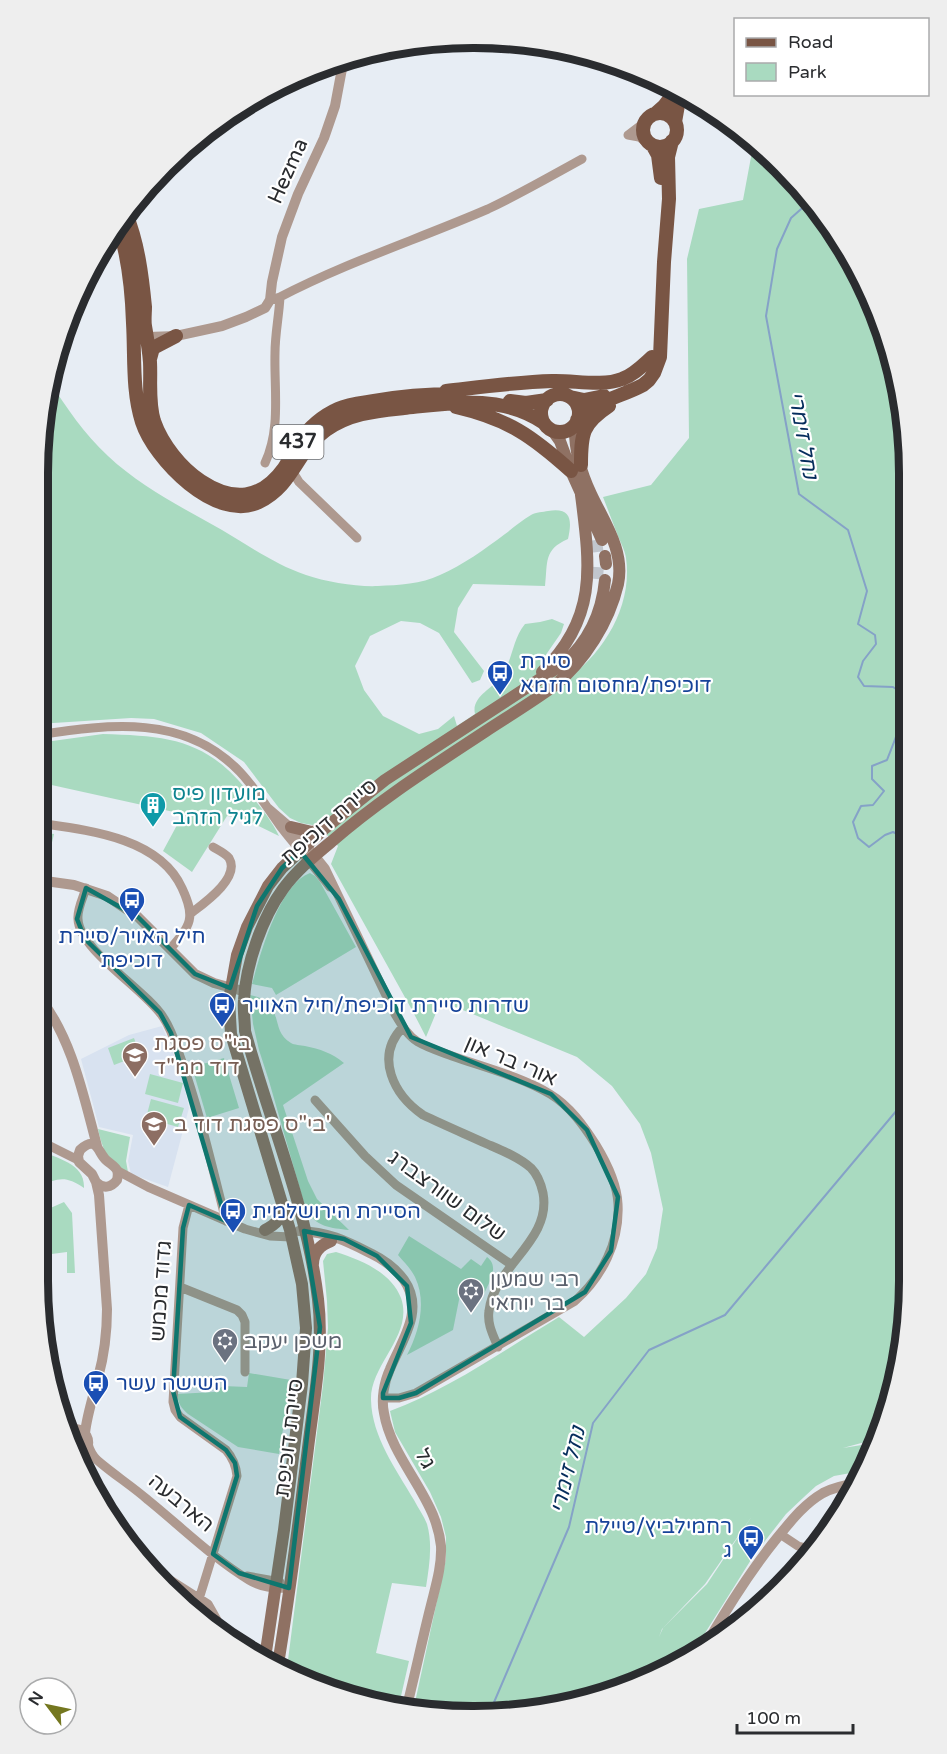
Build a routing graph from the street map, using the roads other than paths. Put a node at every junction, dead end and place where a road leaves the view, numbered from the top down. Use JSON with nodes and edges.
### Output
{"nodes":[{"id":1,"x":342,"y":69,"type":"edge"},
{"id":2,"x":671,"y":97,"type":"edge"},
{"id":3,"x":680,"y":102,"type":"edge"},
{"id":4,"x":650,"y":118,"type":"junction"},
{"id":5,"x":675,"y":123,"type":"junction"},
{"id":6,"x":672,"y":141,"type":"junction"},
{"id":7,"x":651,"y":144,"type":"junction"},
{"id":8,"x":582,"y":159,"type":"dead end"},
{"id":9,"x":130,"y":223,"type":"edge"},
{"id":10,"x":121,"y":236,"type":"edge"},
{"id":11,"x":275,"y":299,"type":"junction"},
{"id":12,"x":142,"y":328,"type":"junction"},
{"id":13,"x":170,"y":337,"type":"junction"},
{"id":14,"x":134,"y":356,"type":"junction"},
{"id":15,"x":652,"y":357,"type":"junction"},
{"id":16,"x":150,"y":361,"type":"junction"},
{"id":17,"x":633,"y":391,"type":"junction"},
{"id":18,"x":422,"y":394,"type":"junction"},
{"id":19,"x":570,"y":397,"type":"junction"},
{"id":20,"x":547,"y":400,"type":"junction"},
{"id":21,"x":439,"y":403,"type":"junction"},
{"id":22,"x":576,"y":422,"type":"junction"},
{"id":23,"x":549,"y":427,"type":"junction"},
{"id":24,"x":266,"y":463,"type":"dead end"},
{"id":25,"x":294,"y":468,"type":"junction"},
{"id":26,"x":576,"y":468,"type":"junction"},
{"id":27,"x":299,"y":482,"type":"junction"},
{"id":28,"x":281,"y":487,"type":"junction"},
{"id":29,"x":583,"y":500,"type":"junction"},
{"id":30,"x":357,"y":538,"type":"dead end"},
{"id":31,"x":599,"y":540,"type":"tunnel mouth"},
{"id":32,"x":601,"y":580,"type":"tunnel mouth"},
{"id":33,"x":525,"y":688,"type":"junction"},
{"id":34,"x":48,"y":734,"type":"edge"},
{"id":35,"x":268,"y":808,"type":"junction"},
{"id":36,"x":48,"y":824,"type":"edge"},
{"id":37,"x":291,"y":827,"type":"junction"},
{"id":38,"x":324,"y":829,"type":"junction"},
{"id":39,"x":213,"y":847,"type":"dead end"},
{"id":40,"x":303,"y":848,"type":"junction"},
{"id":41,"x":312,"y":858,"type":"junction"},
{"id":42,"x":48,"y":881,"type":"edge"},
{"id":43,"x":86,"y":888,"type":"junction"},
{"id":44,"x":190,"y":914,"type":"junction"},
{"id":45,"x":170,"y":949,"type":"junction"},
{"id":46,"x":231,"y":985,"type":"junction"},
{"id":47,"x":245,"y":988,"type":"junction"},
{"id":48,"x":48,"y":1010,"type":"edge"},
{"id":49,"x":403,"y":1028,"type":"junction"},
{"id":50,"x":315,"y":1100,"type":"dead end"},
{"id":51,"x":48,"y":1144,"type":"edge"},
{"id":52,"x":85,"y":1150,"type":"junction"},
{"id":53,"x":118,"y":1171,"type":"junction"},
{"id":54,"x":96,"y":1182,"type":"junction"},
{"id":55,"x":112,"y":1185,"type":"junction"},
{"id":56,"x":148,"y":1187,"type":"junction"},
{"id":57,"x":100,"y":1204,"type":"junction"},
{"id":58,"x":189,"y":1205,"type":"junction"},
{"id":59,"x":282,"y":1205,"type":"junction"},
{"id":60,"x":226,"y":1221,"type":"junction"},
{"id":61,"x":245,"y":1229,"type":"junction"},
{"id":62,"x":265,"y":1230,"type":"junction"},
{"id":63,"x":291,"y":1234,"type":"junction"},
{"id":64,"x":305,"y":1235,"type":"junction"},
{"id":65,"x":331,"y":1242,"type":"junction"},
{"id":66,"x":367,"y":1251,"type":"junction"},
{"id":67,"x":512,"y":1265,"type":"junction"},
{"id":68,"x":312,"y":1266,"type":"junction"},
{"id":69,"x":180,"y":1287,"type":"junction"},
{"id":70,"x":498,"y":1347,"type":"junction"},
{"id":71,"x":245,"y":1372,"type":"dead end"},
{"id":72,"x":383,"y":1398,"type":"junction"},
{"id":73,"x":76,"y":1431,"type":"edge"},
{"id":74,"x":78,"y":1436,"type":"edge"},
{"id":75,"x":79,"y":1439,"type":"edge"},
{"id":76,"x":84,"y":1452,"type":"edge"},
{"id":77,"x":87,"y":1458,"type":"edge"},
{"id":78,"x":99,"y":1461,"type":"junction"},
{"id":79,"x":846,"y":1485,"type":"edge"},
{"id":80,"x":780,"y":1534,"type":"junction"},
{"id":81,"x":804,"y":1548,"type":"edge"},
{"id":82,"x":213,"y":1554,"type":"junction"},
{"id":83,"x":176,"y":1584,"type":"edge"},
{"id":84,"x":276,"y":1585,"type":"junction"},
{"id":85,"x":289,"y":1588,"type":"junction"},
{"id":86,"x":199,"y":1599,"type":"junction"},
{"id":87,"x":217,"y":1620,"type":"edge"},
{"id":88,"x":714,"y":1631,"type":"edge"},
{"id":89,"x":266,"y":1652,"type":"edge"},
{"id":90,"x":279,"y":1659,"type":"edge"},
{"id":91,"x":408,"y":1701,"type":"edge"}],
"edges":[{"from":1,"to":11,"type":"street","name":"Hezma"},
{"from":2,"to":4,"type":"main road"},
{"from":3,"to":5,"type":"main road"},
{"from":4,"to":5,"type":"main road"},
{"from":4,"to":7,"type":"main road"},
{"from":5,"to":6,"type":"main road"},
{"from":6,"to":7,"type":"main road"},
{"from":6,"to":17,"type":"main road"},
{"from":7,"to":15,"type":"main road"},
{"from":8,"to":11,"type":"street"},
{"from":9,"to":12,"type":"main road","number":"437"},
{"from":10,"to":12,"type":"main road","number":"437"},
{"from":11,"to":13,"type":"street"},
{"from":11,"to":24,"type":"street"},
{"from":12,"to":13,"type":"main road"},
{"from":12,"to":14,"type":"main road","number":"437"},
{"from":12,"to":14,"type":"street"},
{"from":12,"to":16,"type":"main road","number":"437"},
{"from":13,"to":16,"type":"main road"},
{"from":14,"to":28,"type":"main road","number":"437"},
{"from":15,"to":18,"type":"main road"},
{"from":15,"to":19,"type":"main road"},
{"from":16,"to":18,"type":"main road","number":"437"},
{"from":17,"to":22,"type":"main road"},
{"from":17,"to":26,"type":"main road"},
{"from":18,"to":20,"type":"main road","number":"437"},
{"from":19,"to":20,"type":"main road"},
{"from":19,"to":22,"type":"main road"},
{"from":20,"to":23,"type":"main road"},
{"from":21,"to":23,"type":"main road","number":"437"},
{"from":21,"to":25,"type":"main road","number":"437"},
{"from":21,"to":26,"type":"main road"},
{"from":22,"to":23,"type":"main road"},
{"from":22,"to":26,"type":"main road"},
{"from":23,"to":26,"type":"main road"},
{"from":25,"to":27,"type":"street"},
{"from":25,"to":28,"type":"main road","number":"437"},
{"from":26,"to":29,"type":"main road"},
{"from":26,"to":41,"type":"main road","name":"סיירת דוכיפת"},
{"from":27,"to":28,"type":"street"},
{"from":27,"to":30,"type":"street"},
{"from":29,"to":31,"type":"main road"},
{"from":29,"to":33,"type":"main road"},
{"from":32,"to":33,"type":"main road","name":"סיירת דוכיפת"},
{"from":33,"to":38,"type":"main road","name":"סיירת דוכיפת"},
{"from":34,"to":35,"type":"street"},
{"from":35,"to":37,"type":"street"},
{"from":35,"to":40,"type":"street"},
{"from":36,"to":44,"type":"street"},
{"from":37,"to":38,"type":"main road"},
{"from":37,"to":40,"type":"street"},
{"from":38,"to":40,"type":"main road","name":"סיירת דוכיפת"},
{"from":39,"to":44,"type":"street"},
{"from":40,"to":41,"type":"street","name":"אורי בר און"},
{"from":40,"to":46,"type":"main road","name":"סיירת דוכיפת"},
{"from":41,"to":47,"type":"main road","name":"סיירת דוכיפת"},
{"from":41,"to":49,"type":"street","name":"אורי בר און"},
{"from":42,"to":43,"type":"street"},
{"from":43,"to":45,"type":"street"},
{"from":43,"to":60,"type":"street"},
{"from":44,"to":45,"type":"street"},
{"from":45,"to":46,"type":"street"},
{"from":46,"to":47,"type":"street"},
{"from":46,"to":59,"type":"main road","name":"סיירת דוכיפת"},
{"from":47,"to":64,"type":"main road","name":"סיירת דוכיפת"},
{"from":48,"to":52,"type":"street"},
{"from":49,"to":67,"type":"street"},
{"from":49,"to":70,"type":"street","name":"אורי בר און"},
{"from":50,"to":67,"type":"street","name":"שלום שוורצברג"},
{"from":51,"to":52,"type":"street"},
{"from":52,"to":53,"type":"street"},
{"from":52,"to":54,"type":"street"},
{"from":53,"to":55,"type":"street"},
{"from":53,"to":56,"type":"street"},
{"from":54,"to":55,"type":"street"},
{"from":54,"to":57,"type":"street"},
{"from":55,"to":56,"type":"street"},
{"from":55,"to":57,"type":"street"},
{"from":56,"to":58,"type":"street"},
{"from":57,"to":73,"type":"street"},
{"from":58,"to":60,"type":"street"},
{"from":58,"to":69,"type":"street","name":"גדוד מכמש"},
{"from":59,"to":62,"type":"main road"},
{"from":59,"to":63,"type":"main road","name":"סיירת דוכיפת"},
{"from":60,"to":61,"type":"street"},
{"from":61,"to":62,"type":"street"},
{"from":61,"to":63,"type":"street"},
{"from":62,"to":63,"type":"street"},
{"from":63,"to":64,"type":"street","name":"גל"},
{"from":63,"to":84,"type":"main road","name":"סיירת דוכיפת"},
{"from":64,"to":65,"type":"street","name":"גל"},
{"from":64,"to":66,"type":"street","name":"גל"},
{"from":64,"to":68,"type":"main road","name":"סיירת דוכיפת"},
{"from":65,"to":66,"type":"street","name":"גל"},
{"from":65,"to":68,"type":"main road"},
{"from":66,"to":72,"type":"street","name":"גל"},
{"from":67,"to":70,"type":"street"},
{"from":68,"to":85,"type":"main road","name":"סיירת דוכיפת"},
{"from":69,"to":71,"type":"street"},
{"from":69,"to":82,"type":"street","name":"גדוד מכמש"},
{"from":70,"to":72,"type":"street","name":"אורי בר און"},
{"from":72,"to":91,"type":"street","name":"גל"},
{"from":74,"to":78,"type":"street","name":"הארבעה"},
{"from":75,"to":76,"type":"street"},
{"from":77,"to":78,"type":"street","name":"הארבעה"},
{"from":78,"to":82,"type":"street","name":"הארבעה"},
{"from":79,"to":80,"type":"street"},
{"from":80,"to":81,"type":"street"},
{"from":80,"to":88,"type":"street"},
{"from":82,"to":84,"type":"street","name":"הארבעה"},
{"from":82,"to":86,"type":"street","name":"גדוד מכמש"},
{"from":83,"to":86,"type":"street"},
{"from":84,"to":85,"type":"street","name":"הארבעה"},
{"from":84,"to":89,"type":"main road","name":"סיירת דוכיפת"},
{"from":85,"to":90,"type":"main road","name":"סיירת דוכיפת"},
{"from":86,"to":87,"type":"street"}]}
